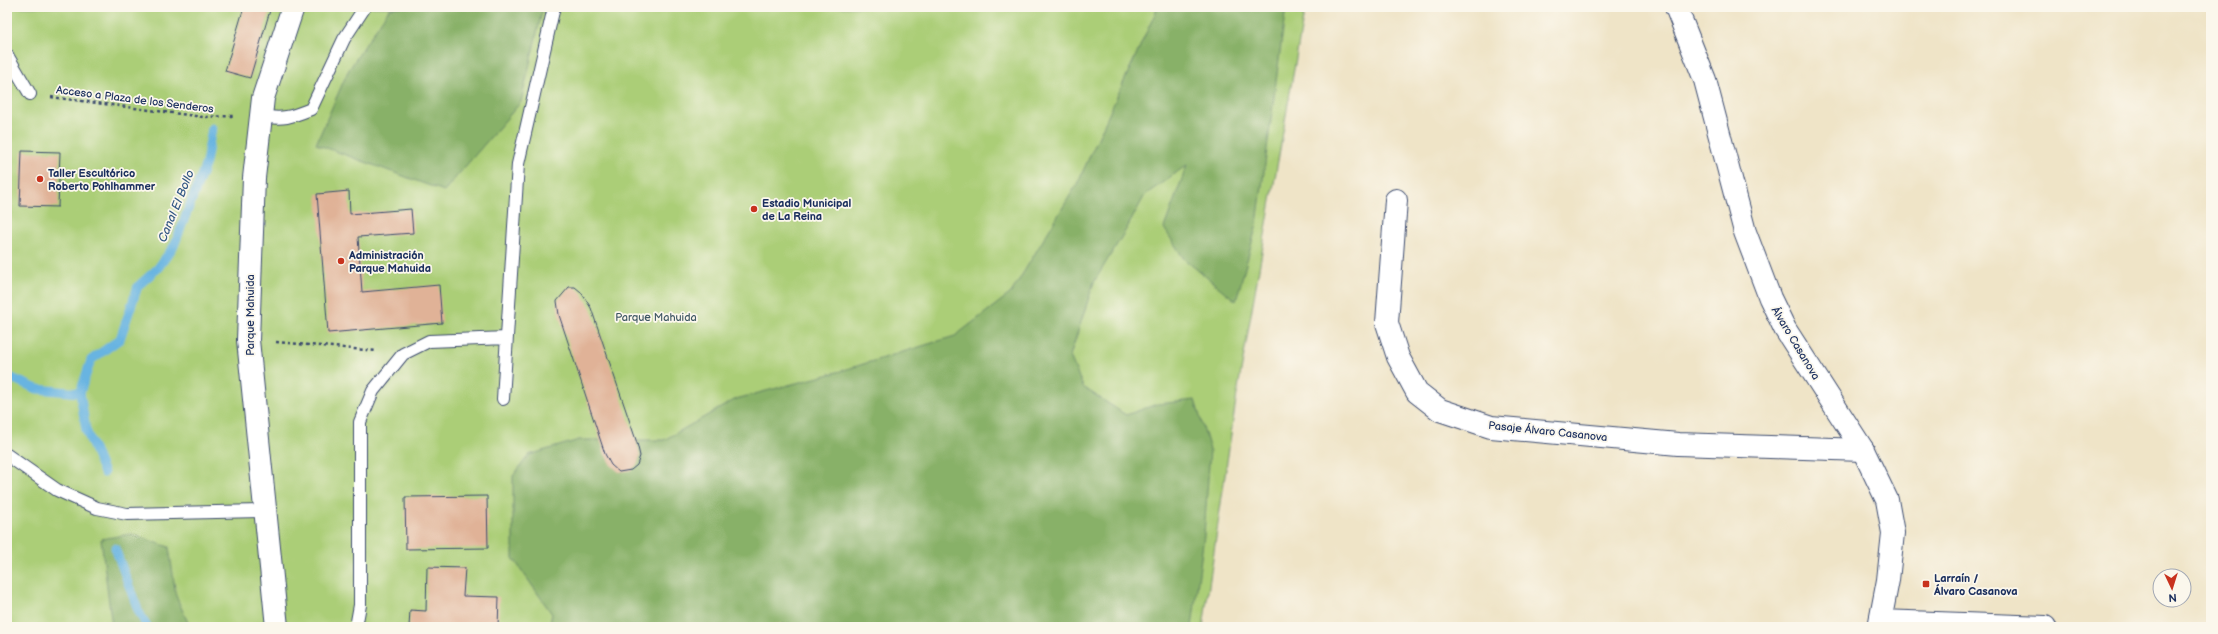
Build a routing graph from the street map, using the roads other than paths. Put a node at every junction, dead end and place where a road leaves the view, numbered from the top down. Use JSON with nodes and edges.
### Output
{"nodes":[{"id":1,"x":293,"y":7,"type":"edge"},
{"id":2,"x":365,"y":7,"type":"edge"},
{"id":3,"x":554,"y":7,"type":"edge"},
{"id":4,"x":1676,"y":7,"type":"edge"},
{"id":5,"x":7,"y":55,"type":"edge"},
{"id":6,"x":30,"y":94,"type":"road end"},
{"id":7,"x":261,"y":116,"type":"junction"},
{"id":8,"x":1396,"y":200,"type":"dead end"},
{"id":9,"x":507,"y":338,"type":"junction"},
{"id":10,"x":503,"y":399,"type":"dead end"},
{"id":11,"x":1863,"y":450,"type":"junction"},
{"id":12,"x":7,"y":455,"type":"edge"},
{"id":13,"x":265,"y":511,"type":"junction"},
{"id":14,"x":1880,"y":624,"type":"edge"},
{"id":15,"x":277,"y":627,"type":"edge"},
{"id":16,"x":356,"y":627,"type":"edge"},
{"id":17,"x":2045,"y":627,"type":"edge"}],
"edges":[{"from":1,"to":7,"type":"street","name":"Parque Mahuida"},
{"from":2,"to":7,"type":"lane"},
{"from":3,"to":9,"type":"lane"},
{"from":4,"to":11,"type":"street","name":"Álvaro Casanova"},
{"from":5,"to":6,"type":"lane"},
{"from":7,"to":13,"type":"street","name":"Parque Mahuida"},
{"from":8,"to":11,"type":"street","name":"Pasaje Álvaro Casanova"},
{"from":9,"to":10,"type":"lane"},
{"from":9,"to":16,"type":"lane"},
{"from":11,"to":14,"type":"street","name":"Álvaro Casanova"},
{"from":12,"to":13,"type":"lane"},
{"from":13,"to":15,"type":"street","name":"Parque Mahuida"},
{"from":14,"to":17,"type":"street"}]}
